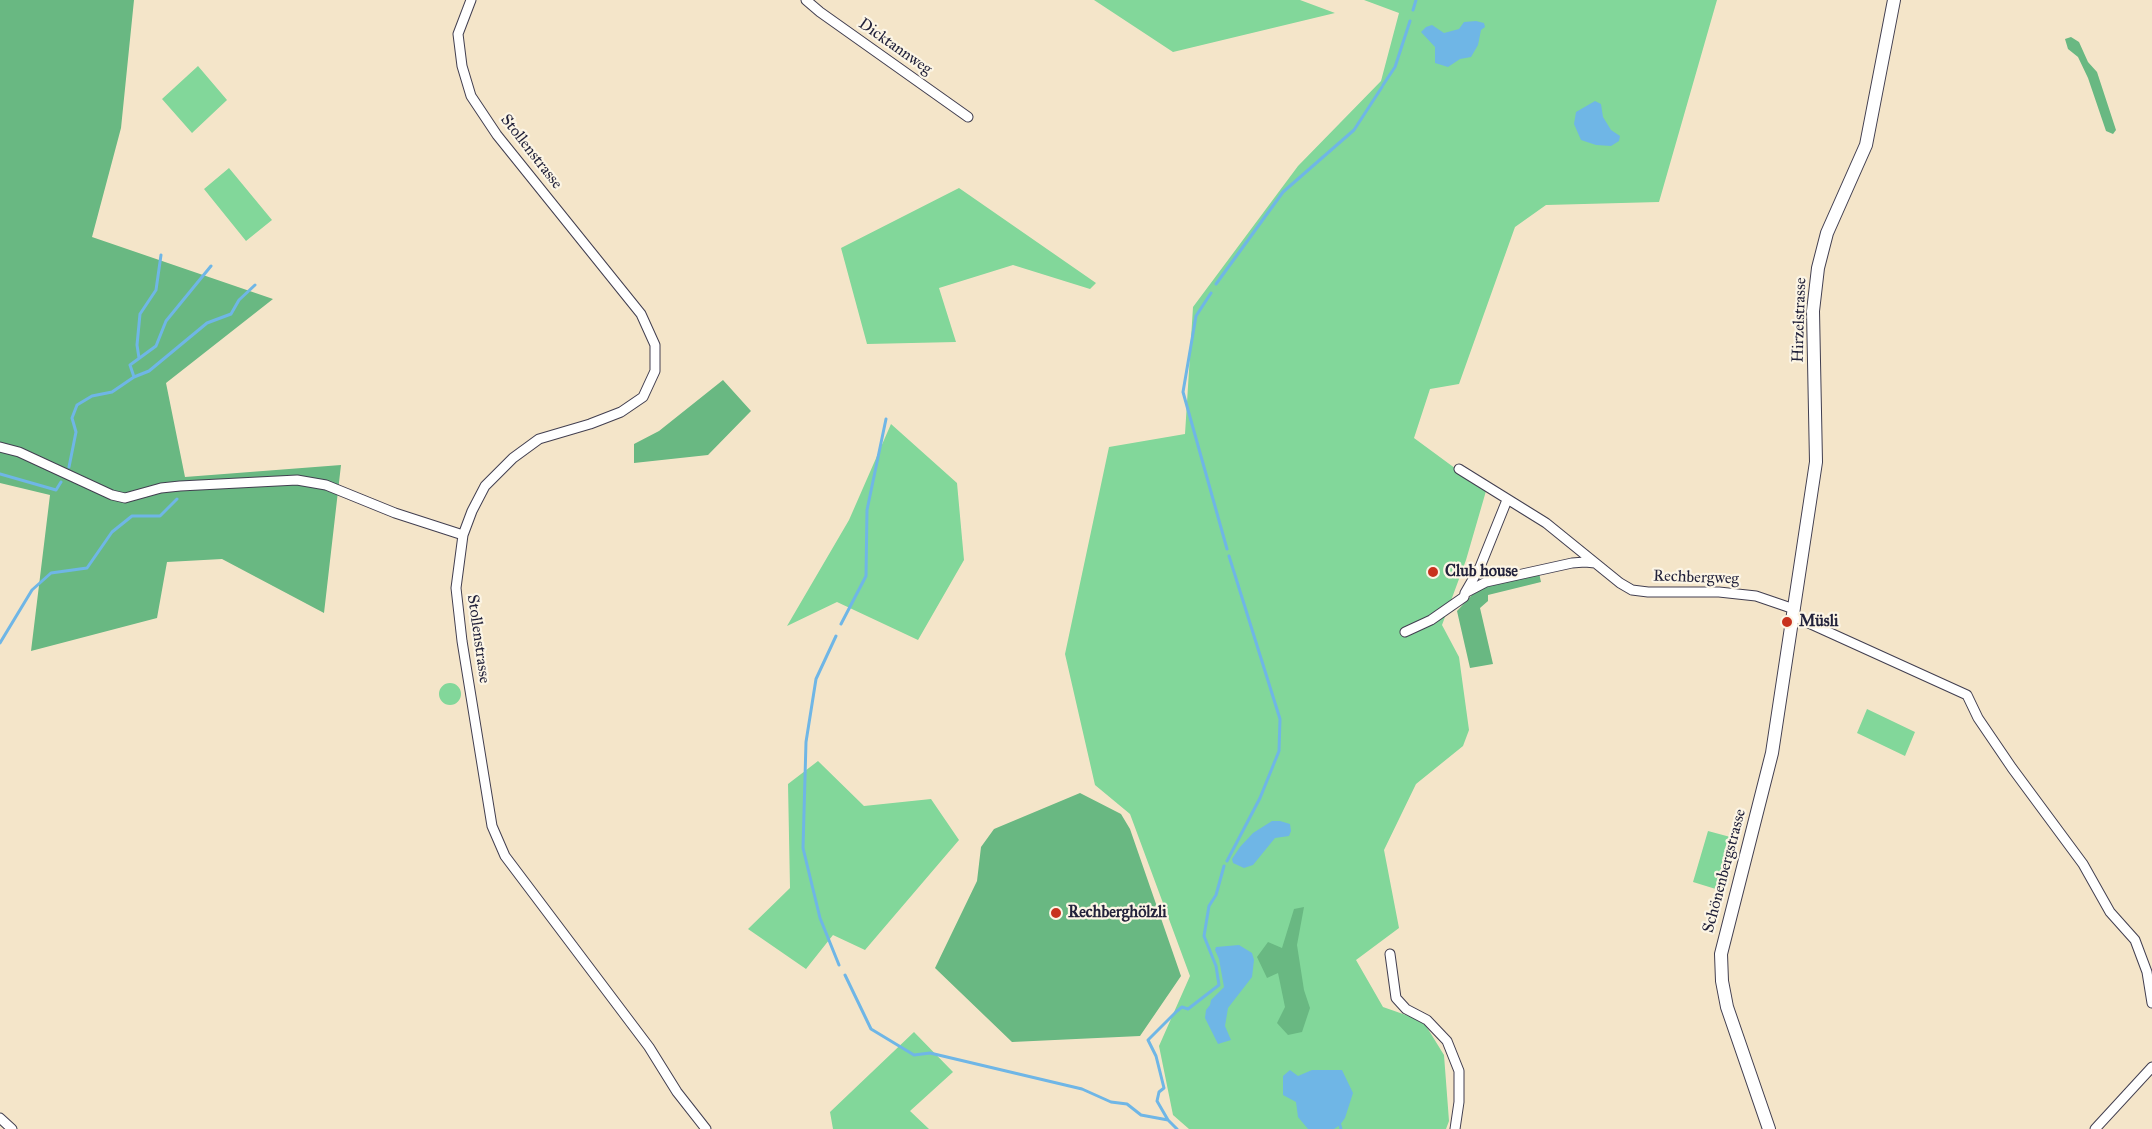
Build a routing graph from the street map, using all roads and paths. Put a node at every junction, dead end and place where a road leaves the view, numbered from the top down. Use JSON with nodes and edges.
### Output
{"nodes":[{"id":1,"x":471,"y":0,"type":"edge"},
{"id":2,"x":806,"y":0,"type":"edge"},
{"id":3,"x":1894,"y":0,"type":"edge"},
{"id":4,"x":968,"y":117,"type":"dead end"},
{"id":5,"x":0,"y":447,"type":"edge"},
{"id":6,"x":1459,"y":469,"type":"dead end"},
{"id":7,"x":1506,"y":500,"type":"junction"},
{"id":8,"x":463,"y":535,"type":"junction"},
{"id":9,"x":1598,"y":564,"type":"junction"},
{"id":10,"x":1466,"y":593,"type":"junction"},
{"id":11,"x":1793,"y":613,"type":"junction"},
{"id":12,"x":1405,"y":633,"type":"dead end"},
{"id":13,"x":1390,"y":954,"type":"dead end"},
{"id":14,"x":2152,"y":1003,"type":"edge"},
{"id":15,"x":2152,"y":1067,"type":"edge"},
{"id":16,"x":0,"y":1118,"type":"edge"},
{"id":17,"x":12,"y":1129,"type":"edge"},
{"id":18,"x":706,"y":1129,"type":"edge"},
{"id":19,"x":1455,"y":1129,"type":"edge"},
{"id":20,"x":1769,"y":1129,"type":"edge"},
{"id":21,"x":2095,"y":1129,"type":"edge"}],
"edges":[{"from":1,"to":8,"type":"street","name":"Stollenstrasse"},
{"from":2,"to":4,"type":"street","name":"Dicktannweg"},
{"from":3,"to":11,"type":"street","name":"Hirzelstrasse"},
{"from":5,"to":8,"type":"street"},
{"from":6,"to":7,"type":"street","name":"Rechbergweg"},
{"from":7,"to":9,"type":"street","name":"Rechbergweg"},
{"from":7,"to":10,"type":"street"},
{"from":8,"to":18,"type":"street","name":"Stollenstrasse"},
{"from":9,"to":10,"type":"street"},
{"from":9,"to":11,"type":"street","name":"Rechbergweg"},
{"from":10,"to":12,"type":"street"},
{"from":11,"to":14,"type":"street","name":"Rechbergweg"},
{"from":11,"to":20,"type":"street","name":"Schönenbergstrasse"},
{"from":13,"to":19,"type":"street"},
{"from":15,"to":21,"type":"street"},
{"from":16,"to":17,"type":"street"}]}
